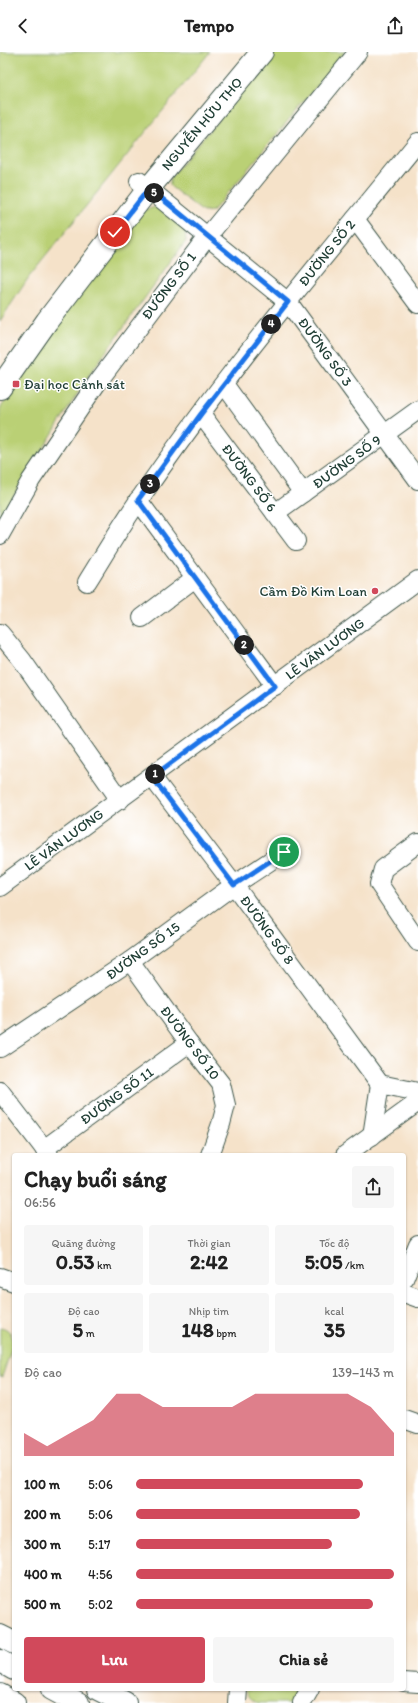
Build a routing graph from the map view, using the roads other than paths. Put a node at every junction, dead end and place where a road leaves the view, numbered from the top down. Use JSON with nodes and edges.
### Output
{"nodes":[{"id":1,"x":245,"y":52,"type":"edge"},
{"id":2,"x":262,"y":52,"type":"edge"},
{"id":3,"x":358,"y":52,"type":"edge"},
{"id":4,"x":418,"y":142,"type":"edge"},
{"id":5,"x":144,"y":185,"type":"junction"},
{"id":6,"x":355,"y":219,"type":"junction"},
{"id":7,"x":207,"y":237,"type":"junction"},
{"id":8,"x":288,"y":302,"type":"junction"},
{"id":9,"x":418,"y":304,"type":"edge"},
{"id":10,"x":0,"y":362,"type":"edge"},
{"id":11,"x":224,"y":384,"type":"junction"},
{"id":12,"x":0,"y":388,"type":"edge"},
{"id":13,"x":418,"y":410,"type":"edge"},
{"id":14,"x":201,"y":414,"type":"junction"},
{"id":15,"x":385,"y":435,"type":"junction"},
{"id":16,"x":418,"y":480,"type":"edge"},
{"id":17,"x":303,"y":493,"type":"junction"},
{"id":18,"x":138,"y":500,"type":"junction"},
{"id":19,"x":275,"y":513,"type":"junction"},
{"id":20,"x":0,"y":535,"type":"edge"},
{"id":21,"x":296,"y":541,"type":"dead end"},
{"id":22,"x":195,"y":578,"type":"junction"},
{"id":23,"x":418,"y":580,"type":"edge"},
{"id":24,"x":88,"y":582,"type":"dead end"},
{"id":25,"x":142,"y":618,"type":"dead end"},
{"id":26,"x":0,"y":633,"type":"edge"},
{"id":27,"x":275,"y":686,"type":"junction"},
{"id":28,"x":152,"y":777,"type":"junction"},
{"id":29,"x":120,"y":800,"type":"junction"},
{"id":30,"x":418,"y":844,"type":"edge"},
{"id":31,"x":284,"y":852,"type":"dead end"},
{"id":32,"x":234,"y":885,"type":"junction"},
{"id":33,"x":0,"y":887,"type":"edge"},
{"id":34,"x":418,"y":942,"type":"edge"},
{"id":35,"x":130,"y":962,"type":"junction"},
{"id":36,"x":189,"y":1043,"type":"junction"},
{"id":37,"x":0,"y":1048,"type":"edge"},
{"id":38,"x":380,"y":1084,"type":"junction"},
{"id":39,"x":0,"y":1091,"type":"edge"},
{"id":40,"x":418,"y":1092,"type":"edge"},
{"id":41,"x":418,"y":1102,"type":"edge"},
{"id":42,"x":372,"y":1136,"type":"junction"},
{"id":43,"x":47,"y":1152,"type":"edge"},
{"id":44,"x":211,"y":1153,"type":"edge"},
{"id":45,"x":349,"y":1153,"type":"edge"},
{"id":46,"x":418,"y":1244,"type":"edge"},
{"id":47,"x":406,"y":1273,"type":"edge"},
{"id":48,"x":0,"y":1277,"type":"edge"},
{"id":49,"x":12,"y":1281,"type":"edge"},
{"id":50,"x":406,"y":1294,"type":"edge"},
{"id":51,"x":418,"y":1298,"type":"edge"},
{"id":52,"x":406,"y":1420,"type":"edge"},
{"id":53,"x":418,"y":1424,"type":"edge"},
{"id":54,"x":0,"y":1636,"type":"edge"},
{"id":55,"x":12,"y":1642,"type":"edge"},
{"id":56,"x":0,"y":1661,"type":"edge"},
{"id":57,"x":12,"y":1668,"type":"edge"},
{"id":58,"x":406,"y":1682,"type":"edge"},
{"id":59,"x":418,"y":1683,"type":"edge"},
{"id":60,"x":56,"y":1691,"type":"edge"},
{"id":61,"x":309,"y":1691,"type":"edge"},
{"id":62,"x":97,"y":1694,"type":"edge"},
{"id":63,"x":0,"y":1695,"type":"edge"},
{"id":64,"x":14,"y":1703,"type":"edge"},
{"id":65,"x":78,"y":1703,"type":"edge"},
{"id":66,"x":125,"y":1703,"type":"edge"},
{"id":67,"x":302,"y":1703,"type":"edge"}],
"edges":[{"from":1,"to":5,"type":"main road","name":"NGUYỄN HỮU THỌ"},
{"from":2,"to":5,"type":"main road","name":"NGUYỄN HỮU THỌ"},
{"from":3,"to":7,"type":"street","name":"ĐƯỜNG SỐ 1"},
{"from":4,"to":6,"type":"street","name":"ĐƯỜNG SỐ 2"},
{"from":5,"to":7,"type":"street","name":"ĐƯỜNG SỐ 3"},
{"from":5,"to":10,"type":"main road","name":"NGUYỄN HỮU THỌ"},
{"from":5,"to":12,"type":"main road","name":"NGUYỄN HỮU THỌ"},
{"from":6,"to":8,"type":"street","name":"ĐƯỜNG SỐ 2"},
{"from":6,"to":9,"type":"street"},
{"from":7,"to":8,"type":"street","name":"ĐƯỜNG SỐ 3"},
{"from":7,"to":20,"type":"street","name":"ĐƯỜNG SỐ 1"},
{"from":8,"to":11,"type":"street","name":"ĐƯỜNG SỐ 2"},
{"from":8,"to":15,"type":"street","name":"ĐƯỜNG SỐ 3"},
{"from":11,"to":14,"type":"street","name":"ĐƯỜNG SỐ 2"},
{"from":11,"to":17,"type":"street"},
{"from":13,"to":15,"type":"street","name":"ĐƯỜNG SỐ 9"},
{"from":14,"to":18,"type":"street","name":"ĐƯỜNG SỐ 2"},
{"from":14,"to":19,"type":"street","name":"ĐƯỜNG SỐ 6"},
{"from":15,"to":16,"type":"street","name":"ĐƯỜNG SỐ 3"},
{"from":15,"to":17,"type":"street","name":"ĐƯỜNG SỐ 9"},
{"from":17,"to":19,"type":"street","name":"ĐƯỜNG SỐ 9"},
{"from":18,"to":22,"type":"street"},
{"from":18,"to":24,"type":"street","name":"ĐƯỜNG SỐ 2"},
{"from":19,"to":21,"type":"street","name":"ĐƯỜNG SỐ 6"},
{"from":22,"to":25,"type":"street"},
{"from":22,"to":27,"type":"street"},
{"from":23,"to":27,"type":"street","name":"LÊ VĂN LƯƠNG"},
{"from":26,"to":29,"type":"street"},
{"from":27,"to":28,"type":"street","name":"LÊ VĂN LƯƠNG"},
{"from":28,"to":29,"type":"street","name":"LÊ VĂN LƯƠNG"},
{"from":28,"to":32,"type":"street","name":"ĐƯỜNG SỐ 8"},
{"from":29,"to":33,"type":"street","name":"LÊ VĂN LƯƠNG"},
{"from":30,"to":34,"type":"street"},
{"from":31,"to":32,"type":"street","name":"ĐƯỜNG SỐ 15"},
{"from":32,"to":35,"type":"street","name":"ĐƯỜNG SỐ 15"},
{"from":32,"to":38,"type":"street","name":"ĐƯỜNG SỐ 8"},
{"from":35,"to":36,"type":"street","name":"ĐƯỜNG SỐ 10"},
{"from":35,"to":37,"type":"street","name":"ĐƯỜNG SỐ 15"},
{"from":36,"to":43,"type":"street","name":"ĐƯỜNG SỐ 11"},
{"from":36,"to":44,"type":"street","name":"ĐƯỜNG SỐ 10"},
{"from":38,"to":40,"type":"street"},
{"from":38,"to":42,"type":"street"},
{"from":39,"to":43,"type":"street"},
{"from":41,"to":42,"type":"street"},
{"from":42,"to":45,"type":"street"},
{"from":46,"to":47,"type":"street"},
{"from":48,"to":49,"type":"street"},
{"from":50,"to":51,"type":"street"},
{"from":52,"to":53,"type":"street"},
{"from":54,"to":55,"type":"main road"},
{"from":56,"to":57,"type":"main road"},
{"from":58,"to":59,"type":"street"},
{"from":60,"to":65,"type":"main road"},
{"from":61,"to":67,"type":"street"},
{"from":62,"to":66,"type":"main road"},
{"from":63,"to":64,"type":"main road"}]}
